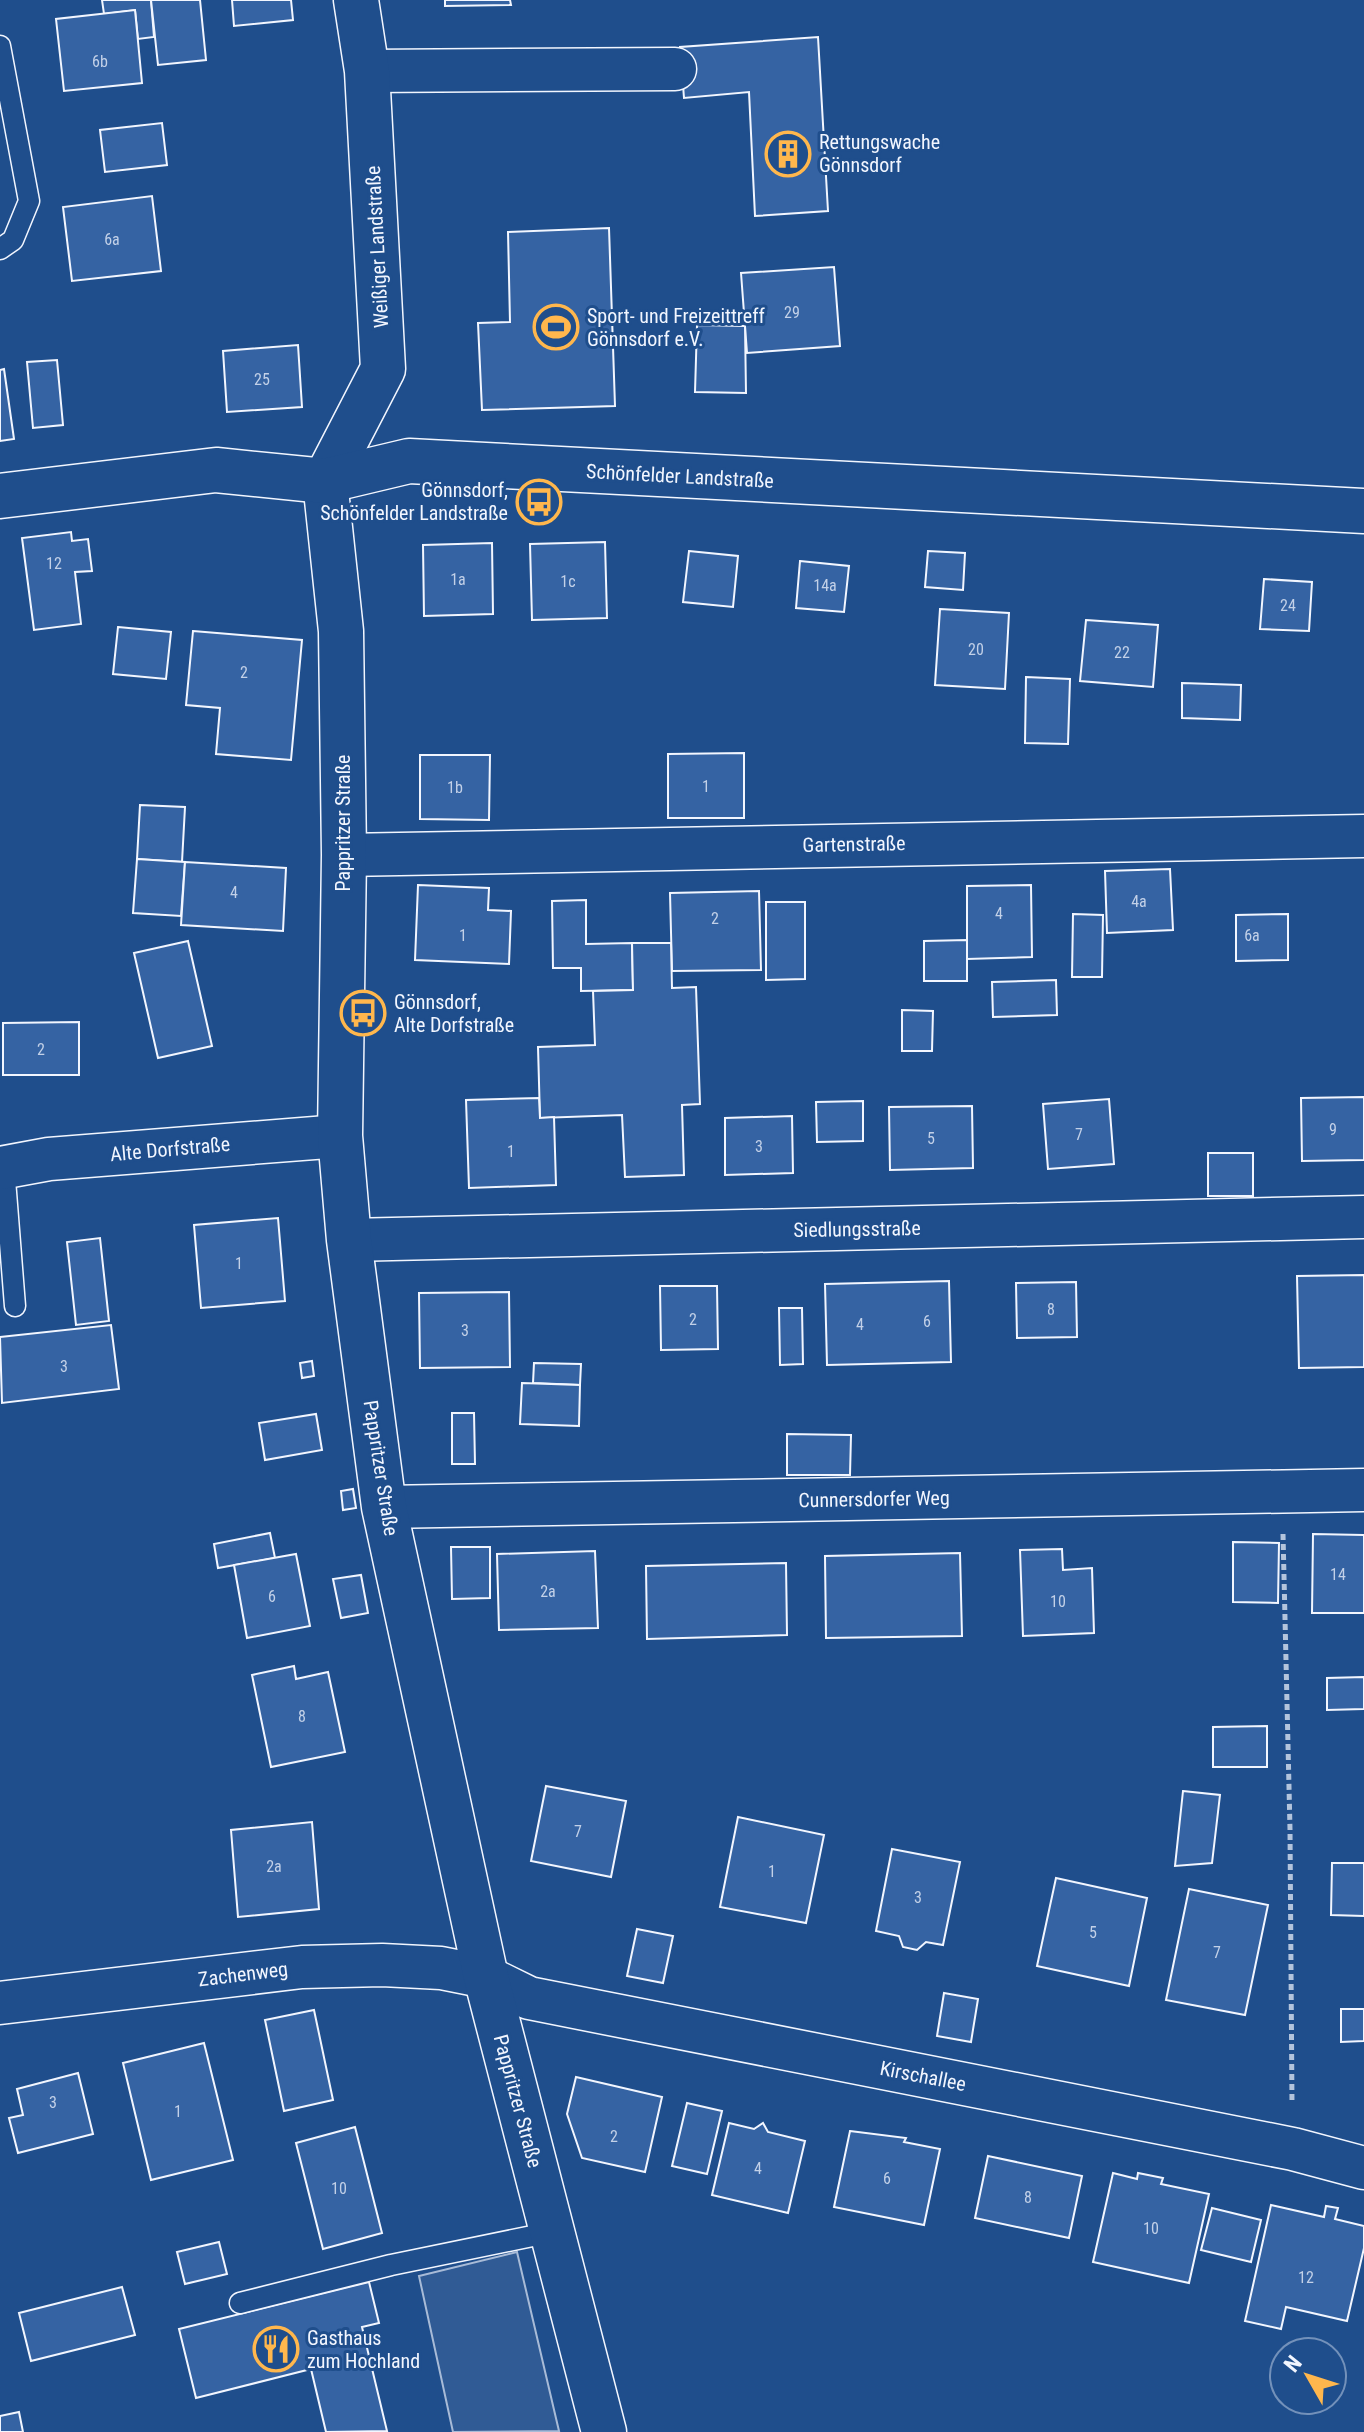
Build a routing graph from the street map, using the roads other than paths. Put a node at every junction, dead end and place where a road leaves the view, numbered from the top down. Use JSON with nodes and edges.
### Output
{"nodes":[{"id":1,"x":356,"y":0,"type":"edge"},
{"id":2,"x":0,"y":46,"type":"edge"},
{"id":3,"x":675,"y":69,"type":"dead end"},
{"id":4,"x":367,"y":71,"type":"junction"},
{"id":5,"x":0,"y":249,"type":"edge"},
{"id":6,"x":325,"y":481,"type":"junction"},
{"id":7,"x":0,"y":496,"type":"edge"},
{"id":8,"x":1364,"y":511,"type":"edge"},
{"id":9,"x":1364,"y":836,"type":"edge"},
{"id":10,"x":344,"y":855,"type":"junction"},
{"id":11,"x":340,"y":1136,"type":"junction"},
{"id":12,"x":2,"y":1168,"type":"edge"},
{"id":13,"x":1364,"y":1217,"type":"edge"},
{"id":14,"x":349,"y":1240,"type":"junction"},
{"id":15,"x":15,"y":1306,"type":"dead end"},
{"id":16,"x":1364,"y":1490,"type":"edge"},
{"id":17,"x":384,"y":1507,"type":"junction"},
{"id":18,"x":486,"y":1977,"type":"junction"},
{"id":19,"x":0,"y":2003,"type":"edge"},
{"id":20,"x":1364,"y":2168,"type":"edge"},
{"id":21,"x":552,"y":2232,"type":"junction"},
{"id":22,"x":240,"y":2303,"type":"dead end"},
{"id":23,"x":604,"y":2432,"type":"edge"}],
"edges":[{"from":1,"to":4,"type":"street","name":"Weißiger Landstraße"},
{"from":2,"to":5,"type":"lane"},
{"from":3,"to":4,"type":"street"},
{"from":4,"to":6,"type":"street","name":"Weißiger Landstraße"},
{"from":6,"to":7,"type":"street","name":"Schönfelder Landstraße"},
{"from":6,"to":8,"type":"street","name":"Schönfelder Landstraße"},
{"from":6,"to":10,"type":"street","name":"Pappritzer Straße"},
{"from":9,"to":10,"type":"street","name":"Gartenstraße"},
{"from":10,"to":11,"type":"street","name":"Pappritzer Straße"},
{"from":11,"to":12,"type":"street","name":"Alte Dorfstraße"},
{"from":11,"to":14,"type":"street","name":"Pappritzer Straße"},
{"from":12,"to":15,"type":"lane"},
{"from":13,"to":14,"type":"street","name":"Siedlungsstraße"},
{"from":14,"to":17,"type":"street","name":"Pappritzer Straße"},
{"from":16,"to":17,"type":"street","name":"Cunnersdorfer Weg"},
{"from":17,"to":18,"type":"street","name":"Pappritzer Straße"},
{"from":18,"to":19,"type":"street","name":"Zachenweg"},
{"from":18,"to":20,"type":"street","name":"Kirschallee"},
{"from":18,"to":21,"type":"street","name":"Pappritzer Straße"},
{"from":21,"to":22,"type":"lane"},
{"from":21,"to":23,"type":"street","name":"Pappritzer Straße"}]}
